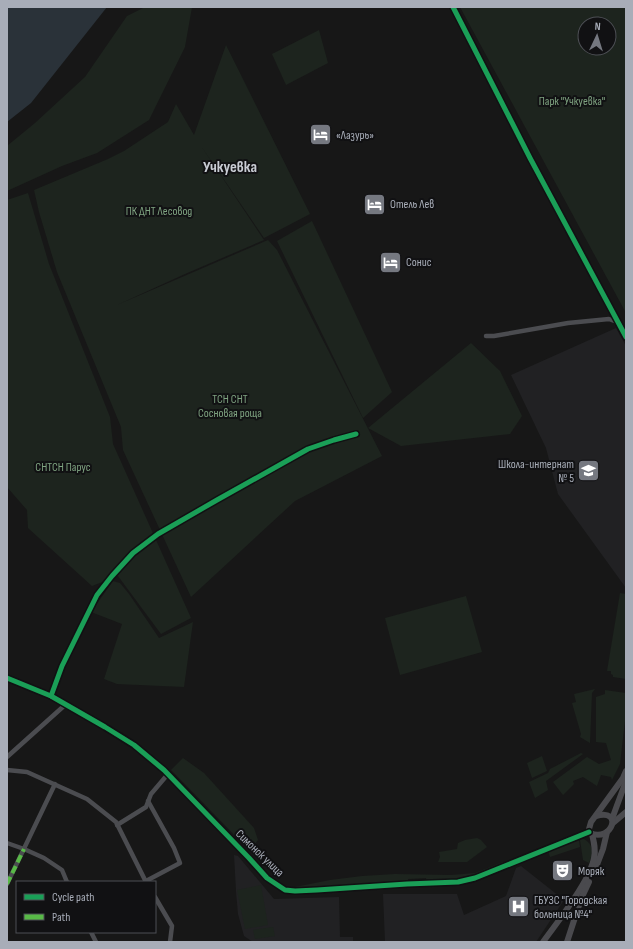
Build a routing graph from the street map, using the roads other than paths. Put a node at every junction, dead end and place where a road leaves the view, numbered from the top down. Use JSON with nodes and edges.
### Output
{"nodes":[{"id":1,"x":453,"y":7,"type":"edge"},
{"id":2,"x":617,"y":322,"type":"junction"},
{"id":3,"x":486,"y":336,"type":"dead end"},
{"id":4,"x":626,"y":338,"type":"edge"},
{"id":5,"x":356,"y":434,"type":"dead end"},
{"id":6,"x":7,"y":678,"type":"edge"},
{"id":7,"x":50,"y":696,"type":"junction"},
{"id":8,"x":65,"y":704,"type":"junction"},
{"id":9,"x":7,"y":757,"type":"edge"},
{"id":10,"x":7,"y":770,"type":"edge"},
{"id":11,"x":626,"y":771,"type":"edge"},
{"id":12,"x":168,"y":774,"type":"junction"},
{"id":13,"x":626,"y":781,"type":"edge"},
{"id":14,"x":55,"y":784,"type":"junction"},
{"id":15,"x":148,"y":801,"type":"junction"},
{"id":16,"x":626,"y":812,"type":"edge"},
{"id":17,"x":596,"y":816,"type":"junction"},
{"id":18,"x":612,"y":821,"type":"junction"},
{"id":19,"x":118,"y":824,"type":"junction"},
{"id":20,"x":607,"y":832,"type":"junction"},
{"id":21,"x":590,"y":833,"type":"junction"},
{"id":22,"x":7,"y":843,"type":"edge"},
{"id":23,"x":24,"y":849,"type":"junction"},
{"id":24,"x":67,"y":881,"type":"edge"},
{"id":25,"x":146,"y":881,"type":"edge"},
{"id":26,"x":148,"y":881,"type":"edge"},
{"id":27,"x":7,"y":884,"type":"edge"},
{"id":28,"x":578,"y":898,"type":"junction"},
{"id":29,"x":156,"y":899,"type":"edge"},
{"id":30,"x":92,"y":933,"type":"edge"},
{"id":31,"x":96,"y":942,"type":"edge"},
{"id":32,"x":170,"y":942,"type":"edge"},
{"id":33,"x":544,"y":942,"type":"edge"},
{"id":34,"x":567,"y":942,"type":"edge"}],
"edges":[{"from":1,"to":2,"type":"street"},
{"from":2,"to":3,"type":"street"},
{"from":2,"to":4,"type":"street"},
{"from":5,"to":7,"type":"street"},
{"from":6,"to":7,"type":"street","name":"Симонок улица"},
{"from":7,"to":8,"type":"street","name":"Симонок улица"},
{"from":8,"to":9,"type":"street"},
{"from":8,"to":12,"type":"street","name":"Симонок улица"},
{"from":10,"to":14,"type":"street"},
{"from":11,"to":17,"type":"street"},
{"from":12,"to":15,"type":"street"},
{"from":12,"to":21,"type":"street","name":"Симонок улица"},
{"from":13,"to":18,"type":"street"},
{"from":14,"to":19,"type":"street"},
{"from":14,"to":23,"type":"street"},
{"from":15,"to":19,"type":"street"},
{"from":15,"to":26,"type":"street"},
{"from":16,"to":18,"type":"street"},
{"from":17,"to":18,"type":"street"},
{"from":17,"to":21,"type":"street"},
{"from":18,"to":20,"type":"street"},
{"from":19,"to":25,"type":"street"},
{"from":20,"to":21,"type":"street"},
{"from":20,"to":28,"type":"street"},
{"from":21,"to":28,"type":"street"},
{"from":22,"to":23,"type":"street"},
{"from":23,"to":24,"type":"street"},
{"from":23,"to":27,"type":"street"},
{"from":28,"to":33,"type":"street"},
{"from":28,"to":34,"type":"street"},
{"from":29,"to":32,"type":"street"},
{"from":30,"to":31,"type":"street"}]}
